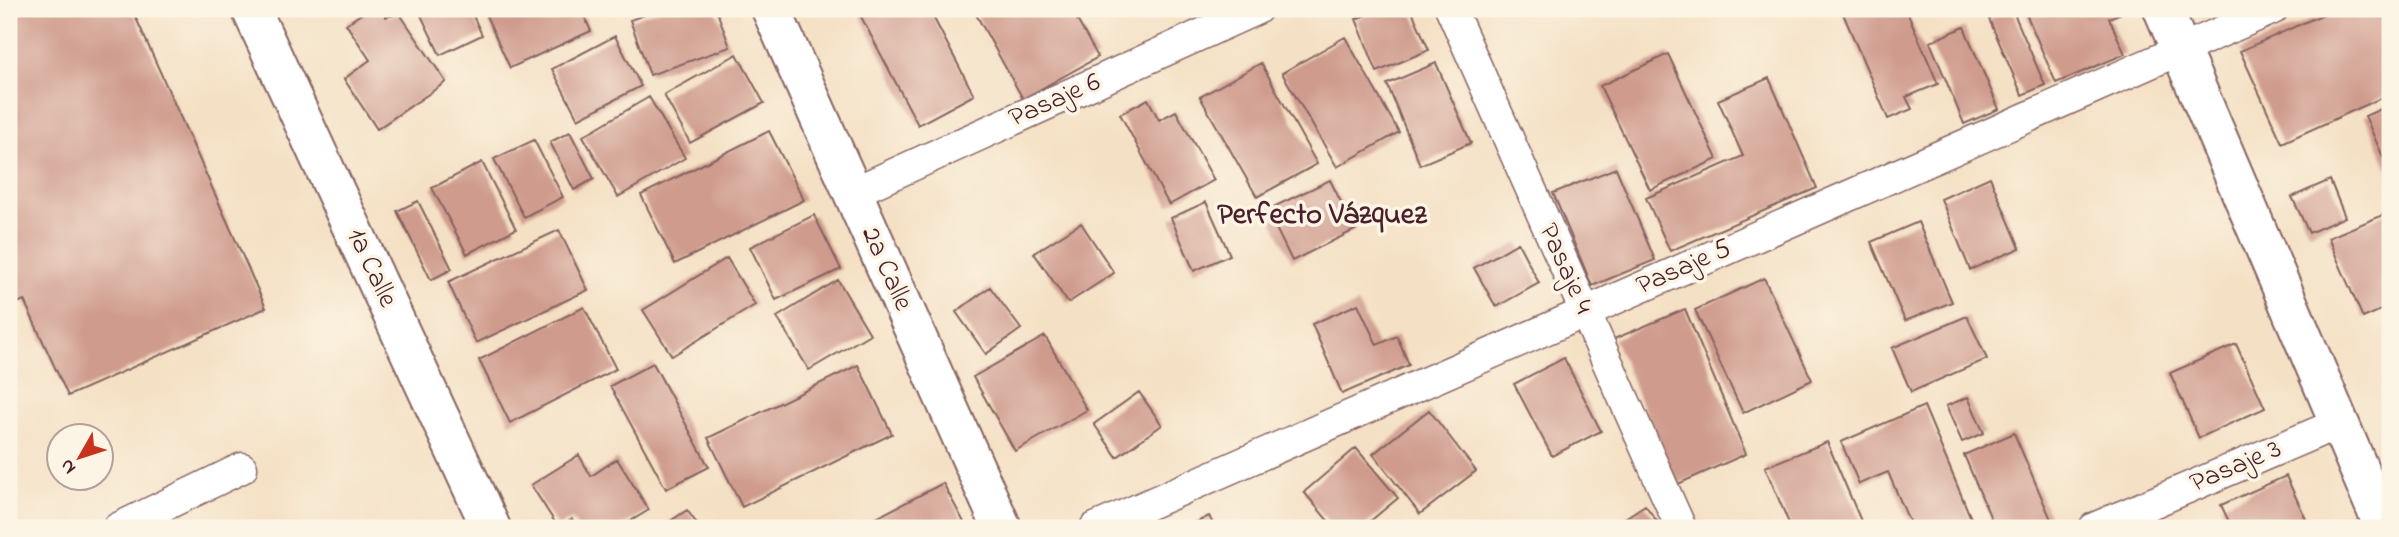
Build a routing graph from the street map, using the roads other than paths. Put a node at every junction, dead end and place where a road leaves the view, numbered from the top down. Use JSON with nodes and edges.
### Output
{"nodes":[{"id":1,"x":251,"y":9,"type":"edge"},
{"id":2,"x":771,"y":9,"type":"edge"},
{"id":3,"x":1257,"y":9,"type":"edge"},
{"id":4,"x":1451,"y":9,"type":"edge"},
{"id":5,"x":2163,"y":9,"type":"edge"},
{"id":6,"x":2273,"y":9,"type":"edge"},
{"id":7,"x":2180,"y":50,"type":"junction"},
{"id":8,"x":852,"y":192,"type":"junction"},
{"id":9,"x":1584,"y":312,"type":"junction"},
{"id":10,"x":2339,"y":423,"type":"junction"},
{"id":11,"x":242,"y":468,"type":"dead end"},
{"id":12,"x":118,"y":528,"type":"edge"},
{"id":13,"x":491,"y":528,"type":"edge"},
{"id":14,"x":1002,"y":528,"type":"edge"},
{"id":15,"x":1095,"y":528,"type":"edge"},
{"id":16,"x":1681,"y":528,"type":"edge"},
{"id":17,"x":2095,"y":528,"type":"edge"},
{"id":18,"x":2384,"y":528,"type":"edge"}],
"edges":[{"from":1,"to":13,"type":"street","name":"1a Calle"},
{"from":2,"to":8,"type":"street","name":"2a Calle"},
{"from":3,"to":8,"type":"lane","name":"Pasaje 6"},
{"from":4,"to":9,"type":"lane","name":"Pasaje 4"},
{"from":5,"to":7,"type":"street"},
{"from":6,"to":7,"type":"lane","name":"Pasaje 5"},
{"from":7,"to":9,"type":"lane","name":"Pasaje 5"},
{"from":7,"to":10,"type":"street"},
{"from":8,"to":14,"type":"street","name":"2a Calle"},
{"from":9,"to":15,"type":"lane","name":"Pasaje 5"},
{"from":9,"to":16,"type":"lane","name":"Pasaje 4"},
{"from":10,"to":17,"type":"lane","name":"Pasaje 3"},
{"from":10,"to":18,"type":"street"},
{"from":11,"to":12,"type":"lane"}]}
